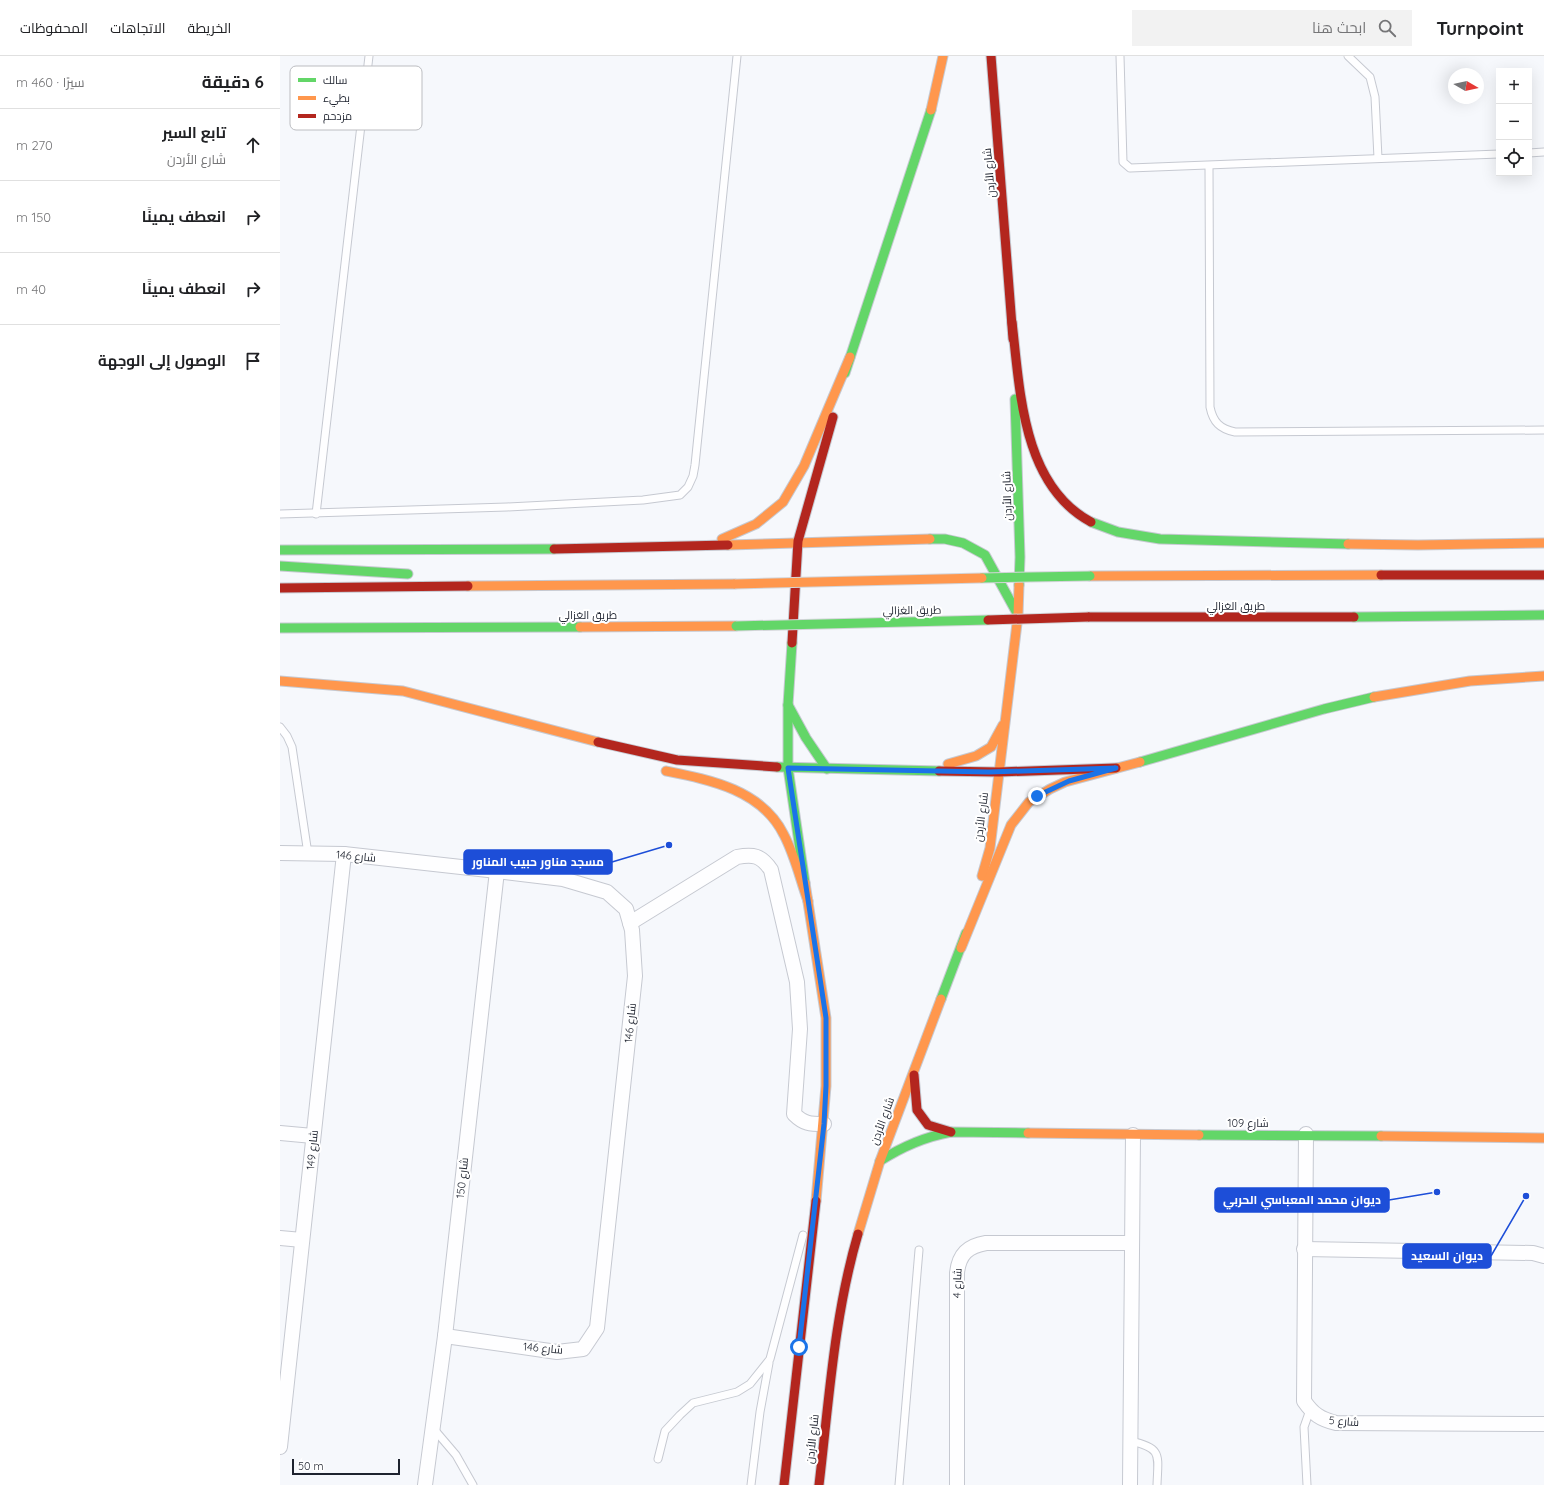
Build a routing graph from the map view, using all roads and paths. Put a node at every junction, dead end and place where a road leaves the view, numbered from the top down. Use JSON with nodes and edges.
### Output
{"nodes":[{"id":1,"x":369,"y":56,"type":"edge"},
{"id":2,"x":737,"y":56,"type":"edge"},
{"id":3,"x":943,"y":56,"type":"edge"},
{"id":4,"x":991,"y":56,"type":"edge"},
{"id":5,"x":1120,"y":56,"type":"edge"},
{"id":6,"x":1348,"y":56,"type":"edge"},
{"id":7,"x":368,"y":66,"type":"edge"},
{"id":8,"x":360,"y":130,"type":"edge"},
{"id":9,"x":1544,"y":152,"type":"edge"},
{"id":10,"x":1532,"y":153,"type":"edge"},
{"id":11,"x":1496,"y":154,"type":"edge"},
{"id":12,"x":1378,"y":158,"type":"junction"},
{"id":13,"x":1209,"y":166,"type":"junction"},
{"id":14,"x":1012,"y":322,"type":"junction"},
{"id":15,"x":850,"y":357,"type":"junction"},
{"id":16,"x":1544,"y":430,"type":"edge"},
{"id":17,"x":280,"y":514,"type":"edge"},
{"id":18,"x":316,"y":514,"type":"junction"},
{"id":19,"x":798,"y":541,"type":"junction"},
{"id":20,"x":1544,"y":543,"type":"edge"},
{"id":21,"x":685,"y":545,"type":"junction"},
{"id":22,"x":280,"y":550,"type":"edge"},
{"id":23,"x":280,"y":566,"type":"edge"},
{"id":24,"x":415,"y":574,"type":"dead end"},
{"id":25,"x":1544,"y":575,"type":"edge"},
{"id":26,"x":446,"y":576,"type":"dead end"},
{"id":27,"x":589,"y":586,"type":"junction"},
{"id":28,"x":280,"y":588,"type":"edge"},
{"id":29,"x":1018,"y":615,"type":"junction"},
{"id":30,"x":1544,"y":615,"type":"edge"},
{"id":31,"x":280,"y":628,"type":"edge"},
{"id":32,"x":1544,"y":676,"type":"edge"},
{"id":33,"x":280,"y":681,"type":"edge"},
{"id":34,"x":788,"y":705,"type":"junction"},
{"id":35,"x":1003,"y":725,"type":"junction"},
{"id":36,"x":280,"y":727,"type":"edge"},
{"id":37,"x":569,"y":736,"type":"junction"},
{"id":38,"x":624,"y":758,"type":"dead end"},
{"id":39,"x":788,"y":768,"type":"junction"},
{"id":40,"x":1116,"y":768,"type":"junction"},
{"id":41,"x":659,"y":769,"type":"dead end"},
{"id":42,"x":827,"y":769,"type":"junction"},
{"id":43,"x":911,"y":770,"type":"junction"},
{"id":44,"x":999,"y":772,"type":"junction"},
{"id":45,"x":280,"y":853,"type":"edge"},
{"id":46,"x":308,"y":854,"type":"junction"},
{"id":47,"x":344,"y":854,"type":"junction"},
{"id":48,"x":496,"y":871,"type":"junction"},
{"id":49,"x":808,"y":901,"type":"junction"},
{"id":50,"x":630,"y":923,"type":"junction"},
{"id":51,"x":961,"y":948,"type":"junction"},
{"id":52,"x":913,"y":1070,"type":"junction"},
{"id":53,"x":824,"y":1124,"type":"junction"},
{"id":54,"x":280,"y":1132,"type":"edge"},
{"id":55,"x":951,"y":1132,"type":"junction"},
{"id":56,"x":1306,"y":1134,"type":"junction"},
{"id":57,"x":1134,"y":1135,"type":"junction"},
{"id":58,"x":313,"y":1136,"type":"junction"},
{"id":59,"x":1544,"y":1138,"type":"edge"},
{"id":60,"x":880,"y":1161,"type":"junction"},
{"id":61,"x":818,"y":1183,"type":"junction"},
{"id":62,"x":280,"y":1238,"type":"edge"},
{"id":63,"x":302,"y":1240,"type":"junction"},
{"id":64,"x":1132,"y":1244,"type":"junction"},
{"id":65,"x":1304,"y":1249,"type":"junction"},
{"id":66,"x":920,"y":1250,"type":"dead end"},
{"id":67,"x":1544,"y":1256,"type":"edge"},
{"id":68,"x":445,"y":1336,"type":"junction"},
{"id":69,"x":770,"y":1359,"type":"junction"},
{"id":70,"x":1310,"y":1410,"type":"junction"},
{"id":71,"x":1544,"y":1424,"type":"edge"},
{"id":72,"x":432,"y":1428,"type":"junction"},
{"id":73,"x":1130,"y":1441,"type":"junction"},
{"id":74,"x":280,"y":1446,"type":"edge"},
{"id":75,"x":658,"y":1459,"type":"dead end"},
{"id":76,"x":425,"y":1485,"type":"edge"},
{"id":77,"x":474,"y":1485,"type":"edge"},
{"id":78,"x":751,"y":1485,"type":"edge"},
{"id":79,"x":784,"y":1485,"type":"edge"},
{"id":80,"x":819,"y":1485,"type":"edge"},
{"id":81,"x":899,"y":1485,"type":"edge"},
{"id":82,"x":957,"y":1485,"type":"edge"},
{"id":83,"x":1130,"y":1485,"type":"edge"},
{"id":84,"x":1157,"y":1485,"type":"edge"},
{"id":85,"x":1307,"y":1485,"type":"edge"}],
"edges":[{"from":1,"to":7,"type":"lane"},
{"from":2,"to":18,"type":"lane"},
{"from":3,"to":15,"type":"main road","name":"شارع الأردن"},
{"from":4,"to":14,"type":"main road","name":"شارع الأردن"},
{"from":5,"to":13,"type":"lane"},
{"from":6,"to":12,"type":"lane"},
{"from":8,"to":18,"type":"lane"},
{"from":9,"to":10,"type":"lane"},
{"from":11,"to":12,"type":"lane"},
{"from":12,"to":13,"type":"lane"},
{"from":13,"to":16,"type":"lane"},
{"from":14,"to":20,"type":"main road"},
{"from":14,"to":29,"type":"main road","name":"شارع الأردن"},
{"from":15,"to":19,"type":"main road","name":"شارع الأردن"},
{"from":15,"to":21,"type":"main road"},
{"from":17,"to":18,"type":"lane"},
{"from":19,"to":21,"type":"main road"},
{"from":19,"to":29,"type":"main road"},
{"from":19,"to":34,"type":"main road","name":"شارع الأردن"},
{"from":21,"to":22,"type":"main road"},
{"from":23,"to":24,"type":"main road"},
{"from":25,"to":27,"type":"main road","bridge":true},
{"from":26,"to":27,"type":"main road"},
{"from":27,"to":28,"type":"main road"},
{"from":29,"to":35,"type":"main road","name":"شارع الأردن"},
{"from":30,"to":31,"type":"main road","name":"طريق الغزالي","bridge":true},
{"from":32,"to":40,"type":"main road"},
{"from":33,"to":37,"type":"main road"},
{"from":34,"to":39,"type":"main road","name":"شارع الأردن"},
{"from":34,"to":42,"type":"main road"},
{"from":35,"to":43,"type":"main road"},
{"from":35,"to":44,"type":"main road","name":"شارع الأردن"},
{"from":36,"to":46,"type":"lane"},
{"from":37,"to":38,"type":"main road"},
{"from":37,"to":39,"type":"main road"},
{"from":39,"to":42,"type":"main road"},
{"from":39,"to":49,"type":"main road","name":"شارع الأردن"},
{"from":40,"to":44,"type":"main road"},
{"from":40,"to":51,"type":"main road"},
{"from":41,"to":49,"type":"main road"},
{"from":42,"to":43,"type":"main road"},
{"from":43,"to":44,"type":"main road"},
{"from":44,"to":51,"type":"main road","name":"شارع الأردن"},
{"from":45,"to":46,"type":"street","name":"شارع 146"},
{"from":46,"to":47,"type":"street","name":"شارع 146"},
{"from":47,"to":48,"type":"street","name":"شارع 146"},
{"from":47,"to":58,"type":"street","name":"شارع 149"},
{"from":48,"to":50,"type":"street","name":"شارع 146"},
{"from":48,"to":68,"type":"street","name":"شارع 150"},
{"from":49,"to":53,"type":"main road","name":"شارع الأردن"},
{"from":50,"to":53,"type":"street"},
{"from":50,"to":68,"type":"street","name":"شارع 146"},
{"from":51,"to":52,"type":"main road","name":"شارع الأردن"},
{"from":52,"to":55,"type":"main road","name":"شارع 109"},
{"from":52,"to":60,"type":"main road","name":"شارع الأردن"},
{"from":53,"to":61,"type":"main road","name":"شارع الأردن"},
{"from":54,"to":58,"type":"street"},
{"from":55,"to":57,"type":"main road","name":"شارع 109"},
{"from":55,"to":60,"type":"main road","name":"شارع 109"},
{"from":56,"to":57,"type":"main road","name":"شارع 109"},
{"from":56,"to":59,"type":"main road","name":"شارع 109"},
{"from":56,"to":65,"type":"street"},
{"from":57,"to":64,"type":"street"},
{"from":58,"to":63,"type":"street","name":"شارع 149"},
{"from":60,"to":80,"type":"main road","name":"شارع الأردن"},
{"from":61,"to":69,"type":"lane"},
{"from":61,"to":79,"type":"main road","name":"شارع الأردن"},
{"from":62,"to":63,"type":"street"},
{"from":63,"to":74,"type":"street","name":"شارع 149"},
{"from":64,"to":73,"type":"street"},
{"from":64,"to":82,"type":"street","name":"شارع 4"},
{"from":65,"to":67,"type":"street"},
{"from":65,"to":70,"type":"street"},
{"from":66,"to":81,"type":"lane"},
{"from":68,"to":72,"type":"street","name":"شارع 150"},
{"from":69,"to":75,"type":"lane"},
{"from":69,"to":78,"type":"lane"},
{"from":70,"to":71,"type":"street","name":"شارع 5"},
{"from":70,"to":85,"type":"lane"},
{"from":72,"to":76,"type":"street","name":"شارع 150"},
{"from":72,"to":77,"type":"lane"},
{"from":73,"to":83,"type":"street"},
{"from":73,"to":84,"type":"lane"}]}
